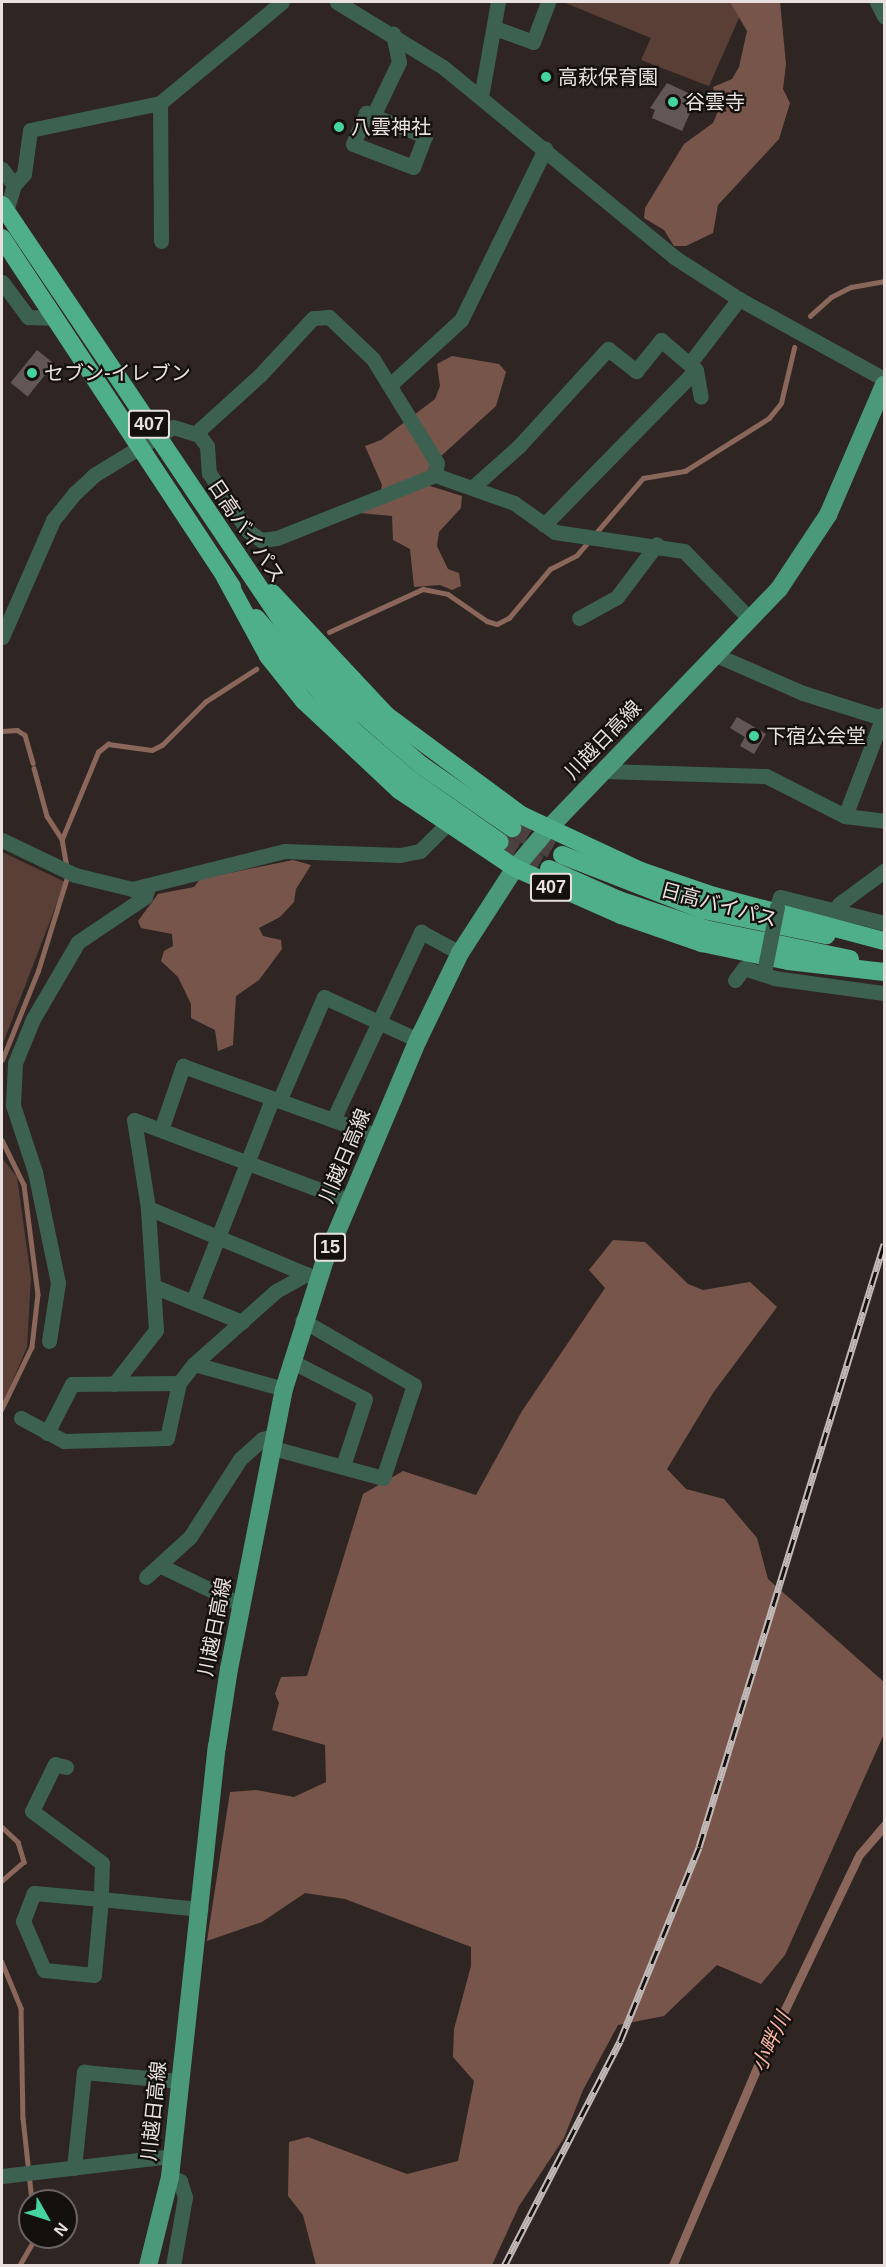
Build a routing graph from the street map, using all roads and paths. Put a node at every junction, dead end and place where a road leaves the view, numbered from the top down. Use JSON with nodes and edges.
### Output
{"nodes":[{"id":1,"x":282,"y":2,"type":"edge"},
{"id":2,"x":337,"y":2,"type":"edge"},
{"id":3,"x":498,"y":2,"type":"edge"},
{"id":4,"x":548,"y":2,"type":"edge"},
{"id":5,"x":877,"y":2,"type":"edge"},
{"id":6,"x":885,"y":16,"type":"edge"},
{"id":7,"x":495,"y":28,"type":"junction"},
{"id":8,"x":393,"y":34,"type":"junction"},
{"id":9,"x":481,"y":97,"type":"junction"},
{"id":10,"x":160,"y":102,"type":"junction"},
{"id":11,"x":373,"y":116,"type":"junction"},
{"id":12,"x":545,"y":149,"type":"junction"},
{"id":13,"x":2,"y":169,"type":"edge"},
{"id":14,"x":14,"y":185,"type":"junction"},
{"id":15,"x":4,"y":208,"type":"edge"},
{"id":16,"x":2,"y":238,"type":"edge"},
{"id":17,"x":161,"y":241,"type":"dead end"},
{"id":18,"x":2,"y":282,"type":"edge"},
{"id":19,"x":739,"y":299,"type":"junction"},
{"id":20,"x":53,"y":318,"type":"junction"},
{"id":21,"x":693,"y":367,"type":"junction"},
{"id":22,"x":885,"y":379,"type":"edge"},
{"id":23,"x":390,"y":385,"type":"junction"},
{"id":24,"x":885,"y":385,"type":"edge"},
{"id":25,"x":701,"y":397,"type":"dead end"},
{"id":26,"x":196,"y":433,"type":"junction"},
{"id":27,"x":156,"y":435,"type":"junction"},
{"id":28,"x":137,"y":447,"type":"junction"},
{"id":29,"x":435,"y":475,"type":"junction"},
{"id":30,"x":473,"y":487,"type":"junction"},
{"id":31,"x":550,"y":528,"type":"junction"},
{"id":32,"x":657,"y":544,"type":"junction"},
{"id":33,"x":579,"y":618,"type":"dead end"},
{"id":34,"x":750,"y":619,"type":"junction"},
{"id":35,"x":2,"y":637,"type":"edge"},
{"id":36,"x":288,"y":646,"type":"junction"},
{"id":37,"x":716,"y":655,"type":"junction"},
{"id":38,"x":303,"y":663,"type":"junction"},
{"id":39,"x":884,"y":716,"type":"edge"},
{"id":40,"x":604,"y":771,"type":"junction"},
{"id":41,"x":844,"y":816,"type":"junction"},
{"id":42,"x":885,"y":821,"type":"edge"},
{"id":43,"x":447,"y":824,"type":"junction"},
{"id":44,"x":548,"y":829,"type":"junction"},
{"id":45,"x":506,"y":835,"type":"tunnel mouth"},
{"id":46,"x":2,"y":840,"type":"edge"},
{"id":47,"x":562,"y":855,"type":"tunnel mouth"},
{"id":48,"x":515,"y":868,"type":"junction"},
{"id":49,"x":549,"y":869,"type":"tunnel mouth"},
{"id":50,"x":885,"y":871,"type":"edge"},
{"id":51,"x":148,"y":887,"type":"junction"},
{"id":52,"x":839,"y":904,"type":"dead end"},
{"id":53,"x":885,"y":923,"type":"edge"},
{"id":54,"x":885,"y":941,"type":"edge"},
{"id":55,"x":885,"y":947,"type":"edge"},
{"id":56,"x":460,"y":953,"type":"junction"},
{"id":57,"x":885,"y":966,"type":"edge"},
{"id":58,"x":764,"y":972,"type":"junction"},
{"id":59,"x":885,"y":972,"type":"edge"},
{"id":60,"x":735,"y":980,"type":"dead end"},
{"id":61,"x":885,"y":993,"type":"edge"},
{"id":62,"x":376,"y":1020,"type":"junction"},
{"id":63,"x":418,"y":1040,"type":"junction"},
{"id":64,"x":276,"y":1099,"type":"junction"},
{"id":65,"x":333,"y":1120,"type":"junction"},
{"id":66,"x":162,"y":1127,"type":"junction"},
{"id":67,"x":377,"y":1136,"type":"junction"},
{"id":68,"x":248,"y":1162,"type":"junction"},
{"id":69,"x":350,"y":1201,"type":"junction"},
{"id":70,"x":148,"y":1208,"type":"junction"},
{"id":71,"x":218,"y":1237,"type":"junction"},
{"id":72,"x":313,"y":1276,"type":"junction"},
{"id":73,"x":153,"y":1286,"type":"junction"},
{"id":74,"x":193,"y":1301,"type":"junction"},
{"id":75,"x":302,"y":1320,"type":"junction"},
{"id":76,"x":242,"y":1322,"type":"junction"},
{"id":77,"x":49,"y":1341,"type":"dead end"},
{"id":78,"x":291,"y":1361,"type":"junction"},
{"id":79,"x":194,"y":1364,"type":"junction"},
{"id":80,"x":179,"y":1383,"type":"junction"},
{"id":81,"x":114,"y":1384,"type":"junction"},
{"id":82,"x":284,"y":1389,"type":"junction"},
{"id":83,"x":21,"y":1418,"type":"dead end"},
{"id":84,"x":47,"y":1432,"type":"junction"},
{"id":85,"x":274,"y":1442,"type":"junction"},
{"id":86,"x":343,"y":1466,"type":"junction"},
{"id":87,"x":161,"y":1566,"type":"junction"},
{"id":88,"x":146,"y":1577,"type":"dead end"},
{"id":89,"x":242,"y":1605,"type":"junction"},
{"id":90,"x":66,"y":1767,"type":"dead end"},
{"id":91,"x":101,"y":1899,"type":"junction"},
{"id":92,"x":200,"y":1910,"type":"junction"},
{"id":93,"x":180,"y":2081,"type":"junction"},
{"id":94,"x":171,"y":2156,"type":"junction"},
{"id":95,"x":74,"y":2168,"type":"junction"},
{"id":96,"x":7,"y":2176,"type":"edge"},
{"id":97,"x":170,"y":2177,"type":"junction"},
{"id":98,"x":148,"y":2265,"type":"edge"},
{"id":99,"x":173,"y":2265,"type":"edge"}],
"edges":[{"from":1,"to":10,"type":"street"},
{"from":2,"to":8,"type":"street"},
{"from":3,"to":7,"type":"street"},
{"from":4,"to":7,"type":"street"},
{"from":5,"to":6,"type":"street"},
{"from":7,"to":9,"type":"street"},
{"from":8,"to":9,"type":"street"},
{"from":8,"to":11,"type":"street"},
{"from":9,"to":12,"type":"street"},
{"from":10,"to":14,"type":"street"},
{"from":10,"to":17,"type":"street"},
{"from":11,"to":11,"type":"street"},
{"from":12,"to":19,"type":"street"},
{"from":12,"to":23,"type":"street"},
{"from":13,"to":14,"type":"street"},
{"from":14,"to":15,"type":"street"},
{"from":15,"to":27,"type":"highway","name":"日高バイパス","number":"407"},
{"from":16,"to":20,"type":"highway","number":"407"},
{"from":18,"to":20,"type":"street"},
{"from":19,"to":21,"type":"street"},
{"from":19,"to":22,"type":"street"},
{"from":20,"to":28,"type":"highway","number":"407"},
{"from":21,"to":25,"type":"street"},
{"from":21,"to":30,"type":"street"},
{"from":21,"to":31,"type":"street"},
{"from":23,"to":26,"type":"street"},
{"from":23,"to":29,"type":"street"},
{"from":24,"to":34,"type":"main road","name":"川越日高線","number":"15"},
{"from":26,"to":27,"type":"street"},
{"from":26,"to":29,"type":"street"},
{"from":27,"to":28,"type":"street"},
{"from":27,"to":36,"type":"highway","name":"日高バイパス","number":"407"},
{"from":28,"to":35,"type":"street"},
{"from":28,"to":36,"type":"highway","number":"407"},
{"from":29,"to":30,"type":"street"},
{"from":30,"to":31,"type":"street"},
{"from":31,"to":32,"type":"street"},
{"from":32,"to":33,"type":"street"},
{"from":32,"to":34,"type":"street"},
{"from":34,"to":37,"type":"main road","name":"川越日高線","number":"15"},
{"from":36,"to":38,"type":"highway","number":"407"},
{"from":36,"to":38,"type":"highway","number":"407"},
{"from":37,"to":39,"type":"street"},
{"from":37,"to":40,"type":"main road","name":"川越日高線","number":"15"},
{"from":38,"to":43,"type":"highway","number":"407"},
{"from":38,"to":44,"type":"highway","number":"407"},
{"from":38,"to":45,"type":"highway","number":"407"},
{"from":39,"to":41,"type":"street"},
{"from":40,"to":41,"type":"street"},
{"from":40,"to":44,"type":"main road","name":"川越日高線","number":"15"},
{"from":41,"to":42,"type":"street"},
{"from":43,"to":48,"type":"highway","number":"407"},
{"from":43,"to":51,"type":"street"},
{"from":44,"to":48,"type":"main road","name":"川越日高線","number":"15"},
{"from":44,"to":54,"type":"highway","number":"407"},
{"from":46,"to":51,"type":"street"},
{"from":47,"to":55,"type":"highway","name":"日高バイパス","number":"407"},
{"from":48,"to":56,"type":"main road","name":"川越日高線","number":"15"},
{"from":48,"to":59,"type":"highway","number":"407"},
{"from":49,"to":57,"type":"highway","name":"日高バイパス","number":"407"},
{"from":50,"to":52,"type":"street"},
{"from":51,"to":77,"type":"street"},
{"from":53,"to":58,"type":"street","bridge":true},
{"from":56,"to":62,"type":"street"},
{"from":56,"to":63,"type":"main road","name":"川越日高線","number":"15"},
{"from":58,"to":60,"type":"street"},
{"from":58,"to":61,"type":"street"},
{"from":62,"to":63,"type":"street"},
{"from":62,"to":64,"type":"street"},
{"from":62,"to":65,"type":"street"},
{"from":63,"to":67,"type":"main road","name":"川越日高線","number":"15"},
{"from":64,"to":65,"type":"street"},
{"from":64,"to":66,"type":"street"},
{"from":64,"to":68,"type":"street"},
{"from":65,"to":67,"type":"street"},
{"from":66,"to":68,"type":"street"},
{"from":66,"to":70,"type":"street"},
{"from":67,"to":69,"type":"main road","name":"川越日高線","number":"15"},
{"from":68,"to":69,"type":"street"},
{"from":68,"to":71,"type":"street"},
{"from":69,"to":72,"type":"main road","name":"川越日高線","number":"15"},
{"from":70,"to":71,"type":"street"},
{"from":70,"to":73,"type":"street"},
{"from":71,"to":72,"type":"street"},
{"from":71,"to":74,"type":"street"},
{"from":72,"to":75,"type":"main road","name":"川越日高線","number":"15"},
{"from":72,"to":76,"type":"street"},
{"from":73,"to":74,"type":"street"},
{"from":73,"to":81,"type":"street"},
{"from":74,"to":76,"type":"street"},
{"from":75,"to":78,"type":"main road","name":"川越日高線","number":"15"},
{"from":75,"to":86,"type":"street"},
{"from":76,"to":79,"type":"street"},
{"from":78,"to":82,"type":"main road","name":"川越日高線","number":"15"},
{"from":78,"to":86,"type":"street"},
{"from":79,"to":80,"type":"street"},
{"from":79,"to":82,"type":"street"},
{"from":80,"to":81,"type":"street"},
{"from":80,"to":84,"type":"street"},
{"from":81,"to":84,"type":"street"},
{"from":82,"to":85,"type":"main road","name":"川越日高線","number":"15"},
{"from":83,"to":84,"type":"street"},
{"from":85,"to":86,"type":"street"},
{"from":85,"to":87,"type":"street"},
{"from":85,"to":89,"type":"main road","name":"川越日高線","number":"15"},
{"from":87,"to":88,"type":"street"},
{"from":87,"to":89,"type":"street"},
{"from":89,"to":92,"type":"main road","name":"川越日高線","number":"15"},
{"from":90,"to":91,"type":"street"},
{"from":91,"to":91,"type":"street"},
{"from":91,"to":92,"type":"street"},
{"from":92,"to":93,"type":"main road","name":"川越日高線","number":"15"},
{"from":93,"to":94,"type":"main road","name":"川越日高線","number":"15"},
{"from":93,"to":95,"type":"street"},
{"from":94,"to":95,"type":"street"},
{"from":94,"to":97,"type":"main road","name":"川越日高線","number":"15"},
{"from":95,"to":96,"type":"street"},
{"from":97,"to":98,"type":"main road","name":"川越日高線","number":"15"},
{"from":97,"to":99,"type":"street"}]}
